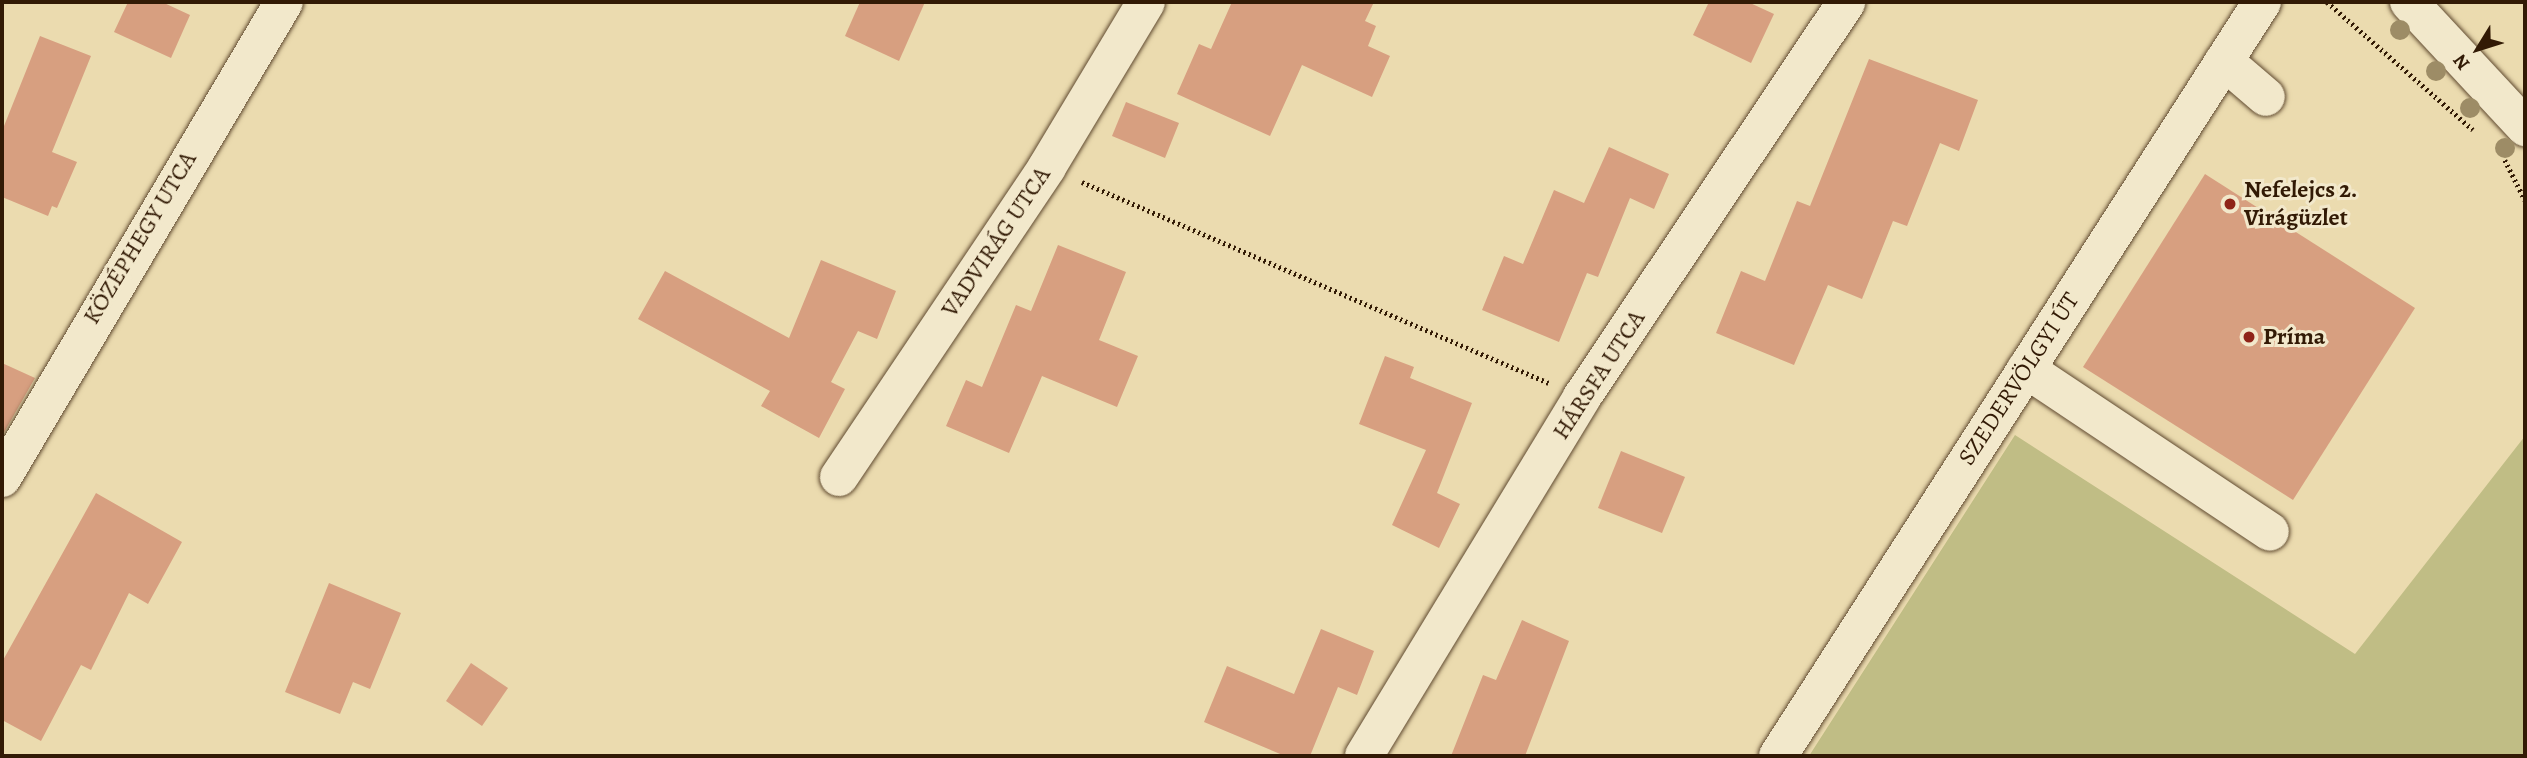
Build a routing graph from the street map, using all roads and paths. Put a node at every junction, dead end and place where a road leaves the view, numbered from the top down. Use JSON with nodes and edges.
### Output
{"nodes":[{"id":1,"x":284,"y":2,"type":"edge"},
{"id":2,"x":1146,"y":2,"type":"edge"},
{"id":3,"x":1846,"y":2,"type":"edge"},
{"id":4,"x":2261,"y":2,"type":"edge"},
{"id":5,"x":2327,"y":2,"type":"edge"},
{"id":6,"x":2417,"y":8,"type":"edge"},
{"id":7,"x":2224,"y":61,"type":"junction"},
{"id":8,"x":2266,"y":97,"type":"dead end"},
{"id":9,"x":2525,"y":127,"type":"edge"},
{"id":10,"x":2475,"y":132,"type":"dead end"},
{"id":11,"x":2495,"y":152,"type":"dead end"},
{"id":12,"x":1047,"y":167,"type":"junction"},
{"id":13,"x":2525,"y":200,"type":"edge"},
{"id":14,"x":2026,"y":369,"type":"junction"},
{"id":15,"x":1582,"y":397,"type":"junction"},
{"id":16,"x":839,"y":477,"type":"dead end"},
{"id":17,"x":2,"y":478,"type":"edge"},
{"id":18,"x":2270,"y":532,"type":"dead end"},
{"id":19,"x":1364,"y":756,"type":"edge"},
{"id":20,"x":1778,"y":756,"type":"edge"}],
"edges":[{"from":1,"to":17,"type":"street","name":"KÖZÉPHEGY UTCA"},
{"from":2,"to":12,"type":"street","name":"VADVIRÁG UTCA"},
{"from":3,"to":15,"type":"street","name":"HÁRSFA UTCA"},
{"from":4,"to":7,"type":"street","name":"SZEDERVÖLGYI ÚT"},
{"from":5,"to":10,"type":"path"},
{"from":6,"to":9,"type":"street"},
{"from":7,"to":8,"type":"street"},
{"from":7,"to":14,"type":"street","name":"SZEDERVÖLGYI ÚT"},
{"from":11,"to":13,"type":"path"},
{"from":12,"to":15,"type":"path"},
{"from":12,"to":16,"type":"street","name":"VADVIRÁG UTCA"},
{"from":14,"to":18,"type":"street"},
{"from":14,"to":20,"type":"street","name":"SZEDERVÖLGYI ÚT"},
{"from":15,"to":19,"type":"street","name":"HÁRSFA UTCA"}]}
